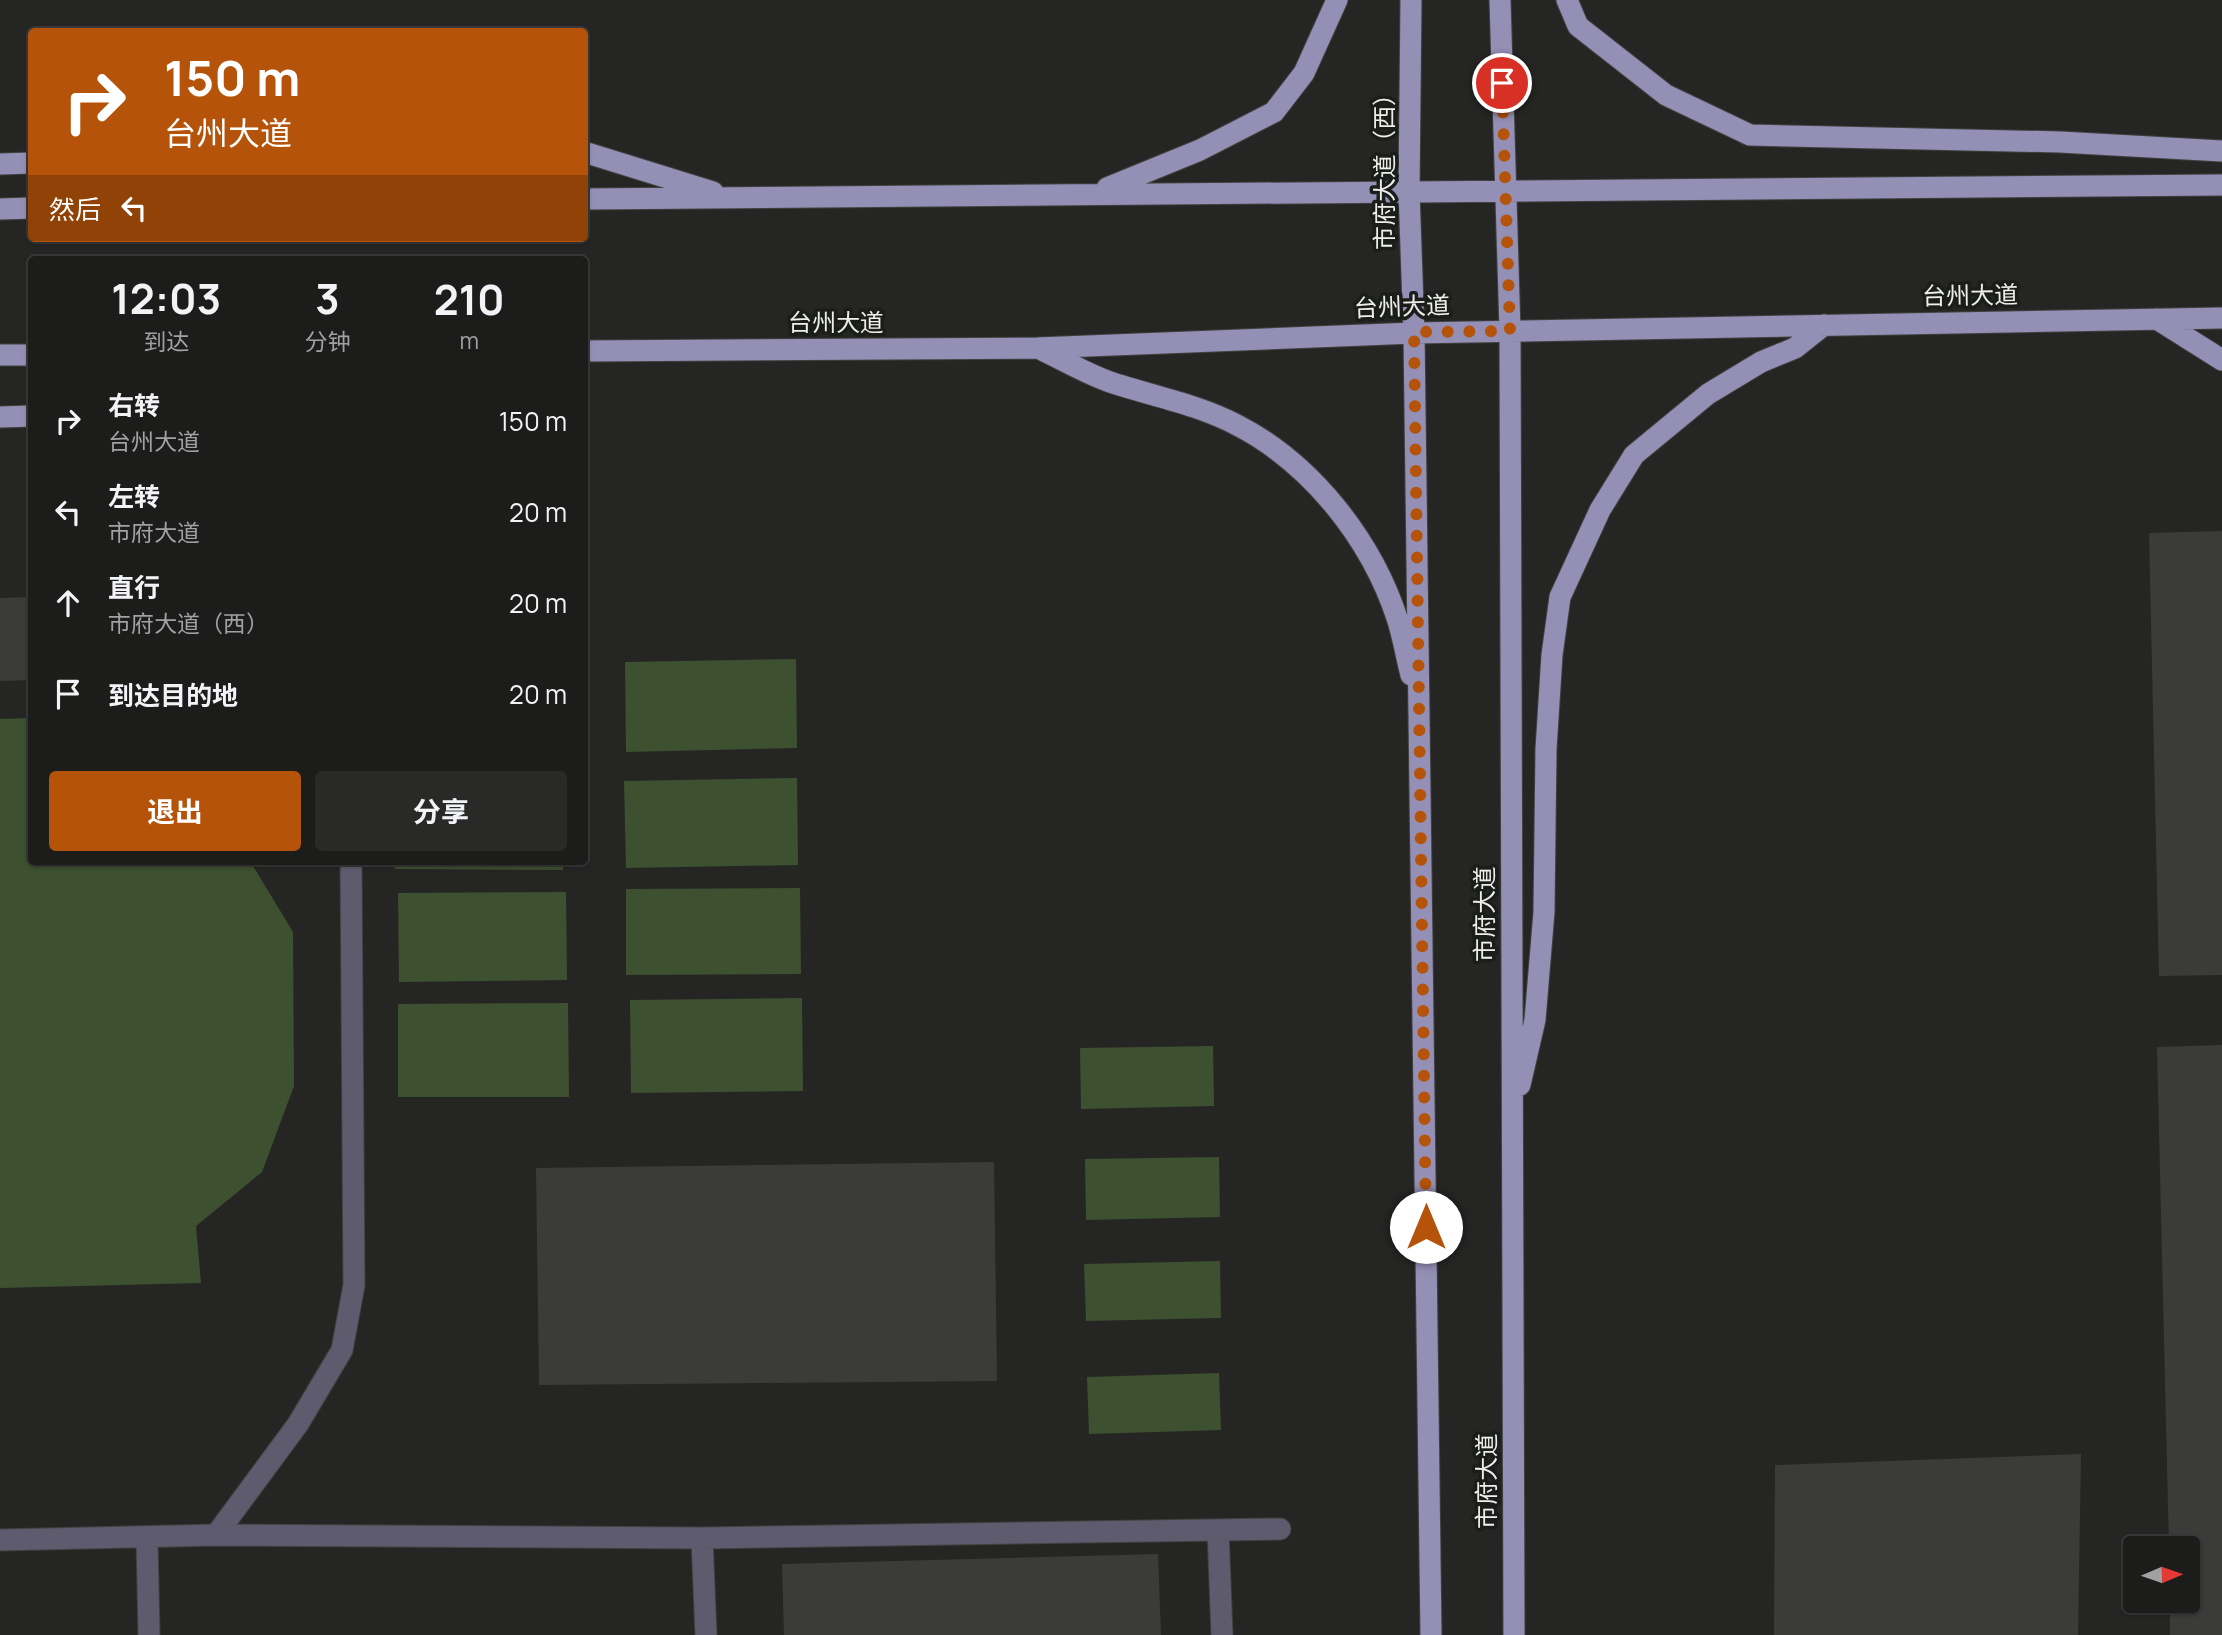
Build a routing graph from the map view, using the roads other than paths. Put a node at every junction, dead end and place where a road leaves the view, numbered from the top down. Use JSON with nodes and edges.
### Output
{"nodes":[{"id":1,"x":1336,"y":0,"type":"edge"},
{"id":2,"x":1411,"y":0,"type":"edge"},
{"id":3,"x":1500,"y":0,"type":"edge"},
{"id":4,"x":1567,"y":0,"type":"edge"},
{"id":5,"x":2222,"y":151,"type":"edge"},
{"id":6,"x":588,"y":153,"type":"edge"},
{"id":7,"x":28,"y":163,"type":"edge"},
{"id":8,"x":0,"y":164,"type":"edge"},
{"id":9,"x":2222,"y":185,"type":"edge"},
{"id":10,"x":1409,"y":191,"type":"junction"},
{"id":11,"x":1094,"y":193,"type":"junction"},
{"id":12,"x":1504,"y":193,"type":"junction"},
{"id":13,"x":729,"y":197,"type":"junction"},
{"id":14,"x":588,"y":199,"type":"edge"},
{"id":15,"x":28,"y":208,"type":"edge"},
{"id":16,"x":0,"y":209,"type":"edge"},
{"id":17,"x":2222,"y":318,"type":"edge"},
{"id":18,"x":2157,"y":319,"type":"junction"},
{"id":19,"x":1824,"y":325,"type":"junction"},
{"id":20,"x":1510,"y":331,"type":"junction"},
{"id":21,"x":1414,"y":332,"type":"junction"},
{"id":22,"x":1037,"y":348,"type":"junction"},
{"id":23,"x":588,"y":351,"type":"edge"},
{"id":24,"x":0,"y":355,"type":"edge"},
{"id":25,"x":28,"y":355,"type":"edge"},
{"id":26,"x":2222,"y":360,"type":"edge"},
{"id":27,"x":28,"y":416,"type":"edge"},
{"id":28,"x":0,"y":417,"type":"edge"},
{"id":29,"x":1420,"y":710,"type":"junction"},
{"id":30,"x":351,"y":865,"type":"edge"},
{"id":31,"x":1512,"y":1121,"type":"junction"},
{"id":32,"x":1280,"y":1529,"type":"dead end"},
{"id":33,"x":1218,"y":1530,"type":"junction"},
{"id":34,"x":216,"y":1535,"type":"junction"},
{"id":35,"x":702,"y":1538,"type":"junction"},
{"id":36,"x":147,"y":1539,"type":"junction"},
{"id":37,"x":0,"y":1540,"type":"edge"},
{"id":38,"x":149,"y":1635,"type":"edge"},
{"id":39,"x":706,"y":1635,"type":"edge"},
{"id":40,"x":1222,"y":1635,"type":"edge"},
{"id":41,"x":1431,"y":1635,"type":"edge"},
{"id":42,"x":1514,"y":1635,"type":"edge"}],
"edges":[{"from":1,"to":11,"type":"main road"},
{"from":2,"to":10,"type":"main road","name":"市府大道（西）"},
{"from":3,"to":12,"type":"main road"},
{"from":4,"to":5,"type":"main road"},
{"from":6,"to":13,"type":"main road"},
{"from":7,"to":8,"type":"main road"},
{"from":9,"to":12,"type":"main road"},
{"from":10,"to":11,"type":"main road"},
{"from":10,"to":12,"type":"main road"},
{"from":10,"to":21,"type":"main road","name":"市府大道（西）"},
{"from":11,"to":13,"type":"main road"},
{"from":12,"to":20,"type":"main road","name":"市府大道"},
{"from":13,"to":14,"type":"main road"},
{"from":15,"to":16,"type":"main road"},
{"from":17,"to":18,"type":"main road","name":"台州大道"},
{"from":18,"to":19,"type":"main road","name":"台州大道"},
{"from":18,"to":26,"type":"main road"},
{"from":19,"to":20,"type":"main road","name":"台州大道"},
{"from":19,"to":31,"type":"main road"},
{"from":20,"to":21,"type":"main road","name":"台州大道"},
{"from":20,"to":31,"type":"main road","name":"市府大道"},
{"from":21,"to":22,"type":"main road","name":"台州大道"},
{"from":21,"to":29,"type":"main road"},
{"from":22,"to":23,"type":"main road","name":"台州大道"},
{"from":22,"to":29,"type":"main road"},
{"from":24,"to":25,"type":"main road"},
{"from":27,"to":28,"type":"main road"},
{"from":29,"to":41,"type":"main road"},
{"from":30,"to":34,"type":"lane"},
{"from":31,"to":42,"type":"main road","name":"市府大道"},
{"from":32,"to":33,"type":"lane"},
{"from":33,"to":35,"type":"lane"},
{"from":33,"to":40,"type":"lane"},
{"from":34,"to":35,"type":"lane"},
{"from":34,"to":36,"type":"lane"},
{"from":35,"to":39,"type":"lane"},
{"from":36,"to":37,"type":"lane"},
{"from":36,"to":38,"type":"lane"}]}
